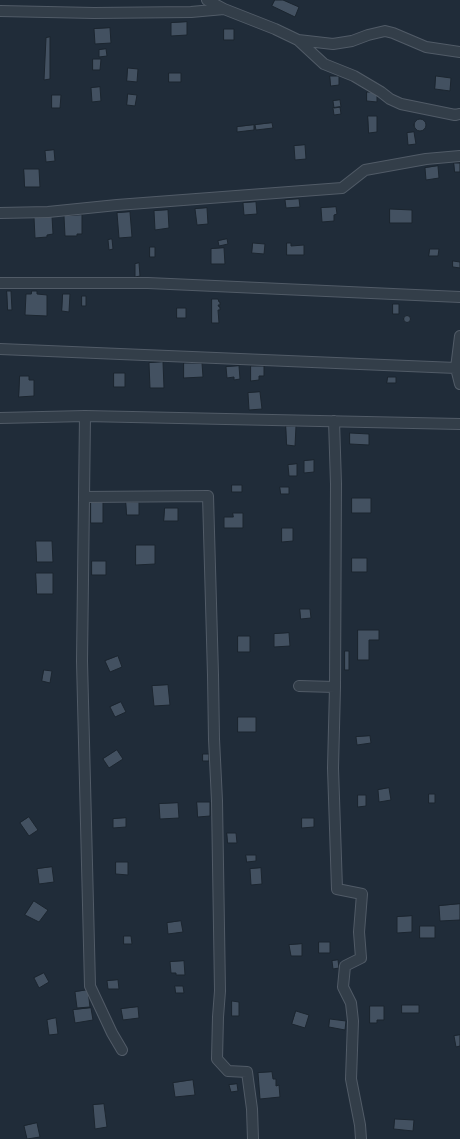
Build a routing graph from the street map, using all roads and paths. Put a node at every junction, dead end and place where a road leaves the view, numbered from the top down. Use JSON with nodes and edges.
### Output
{"nodes":[{"id":1,"x":207,"y":0,"type":"edge"},
{"id":2,"x":224,"y":9,"type":"junction"},
{"id":3,"x":0,"y":11,"type":"edge"},
{"id":4,"x":298,"y":40,"type":"junction"},
{"id":5,"x":460,"y":52,"type":"edge"},
{"id":6,"x":460,"y":114,"type":"edge"},
{"id":7,"x":460,"y":156,"type":"edge"},
{"id":8,"x":0,"y":213,"type":"edge"},
{"id":9,"x":0,"y":284,"type":"edge"},
{"id":10,"x":460,"y":297,"type":"edge"},
{"id":11,"x":460,"y":336,"type":"edge"},
{"id":12,"x":0,"y":349,"type":"edge"},
{"id":13,"x":456,"y":368,"type":"junction"},
{"id":14,"x":460,"y":384,"type":"edge"},
{"id":15,"x":85,"y":416,"type":"junction"},
{"id":16,"x":0,"y":418,"type":"edge"},
{"id":17,"x":334,"y":421,"type":"junction"},
{"id":18,"x":460,"y":424,"type":"edge"},
{"id":19,"x":84,"y":497,"type":"junction"},
{"id":20,"x":300,"y":686,"type":"dead end"},
{"id":21,"x":335,"y":687,"type":"junction"},
{"id":22,"x":122,"y":1050,"type":"dead end"},
{"id":23,"x":253,"y":1139,"type":"edge"},
{"id":24,"x":361,"y":1139,"type":"edge"}],
"edges":[{"from":1,"to":2,"type":"street"},
{"from":2,"to":3,"type":"street"},
{"from":2,"to":4,"type":"street"},
{"from":4,"to":5,"type":"street"},
{"from":4,"to":6,"type":"street"},
{"from":7,"to":8,"type":"street"},
{"from":9,"to":10,"type":"street"},
{"from":11,"to":13,"type":"street"},
{"from":12,"to":13,"type":"street"},
{"from":13,"to":14,"type":"street"},
{"from":15,"to":16,"type":"street"},
{"from":15,"to":17,"type":"street"},
{"from":15,"to":19,"type":"street"},
{"from":17,"to":18,"type":"street"},
{"from":17,"to":21,"type":"street"},
{"from":19,"to":22,"type":"street"},
{"from":19,"to":23,"type":"street"},
{"from":20,"to":21,"type":"street"},
{"from":21,"to":24,"type":"street"}]}
